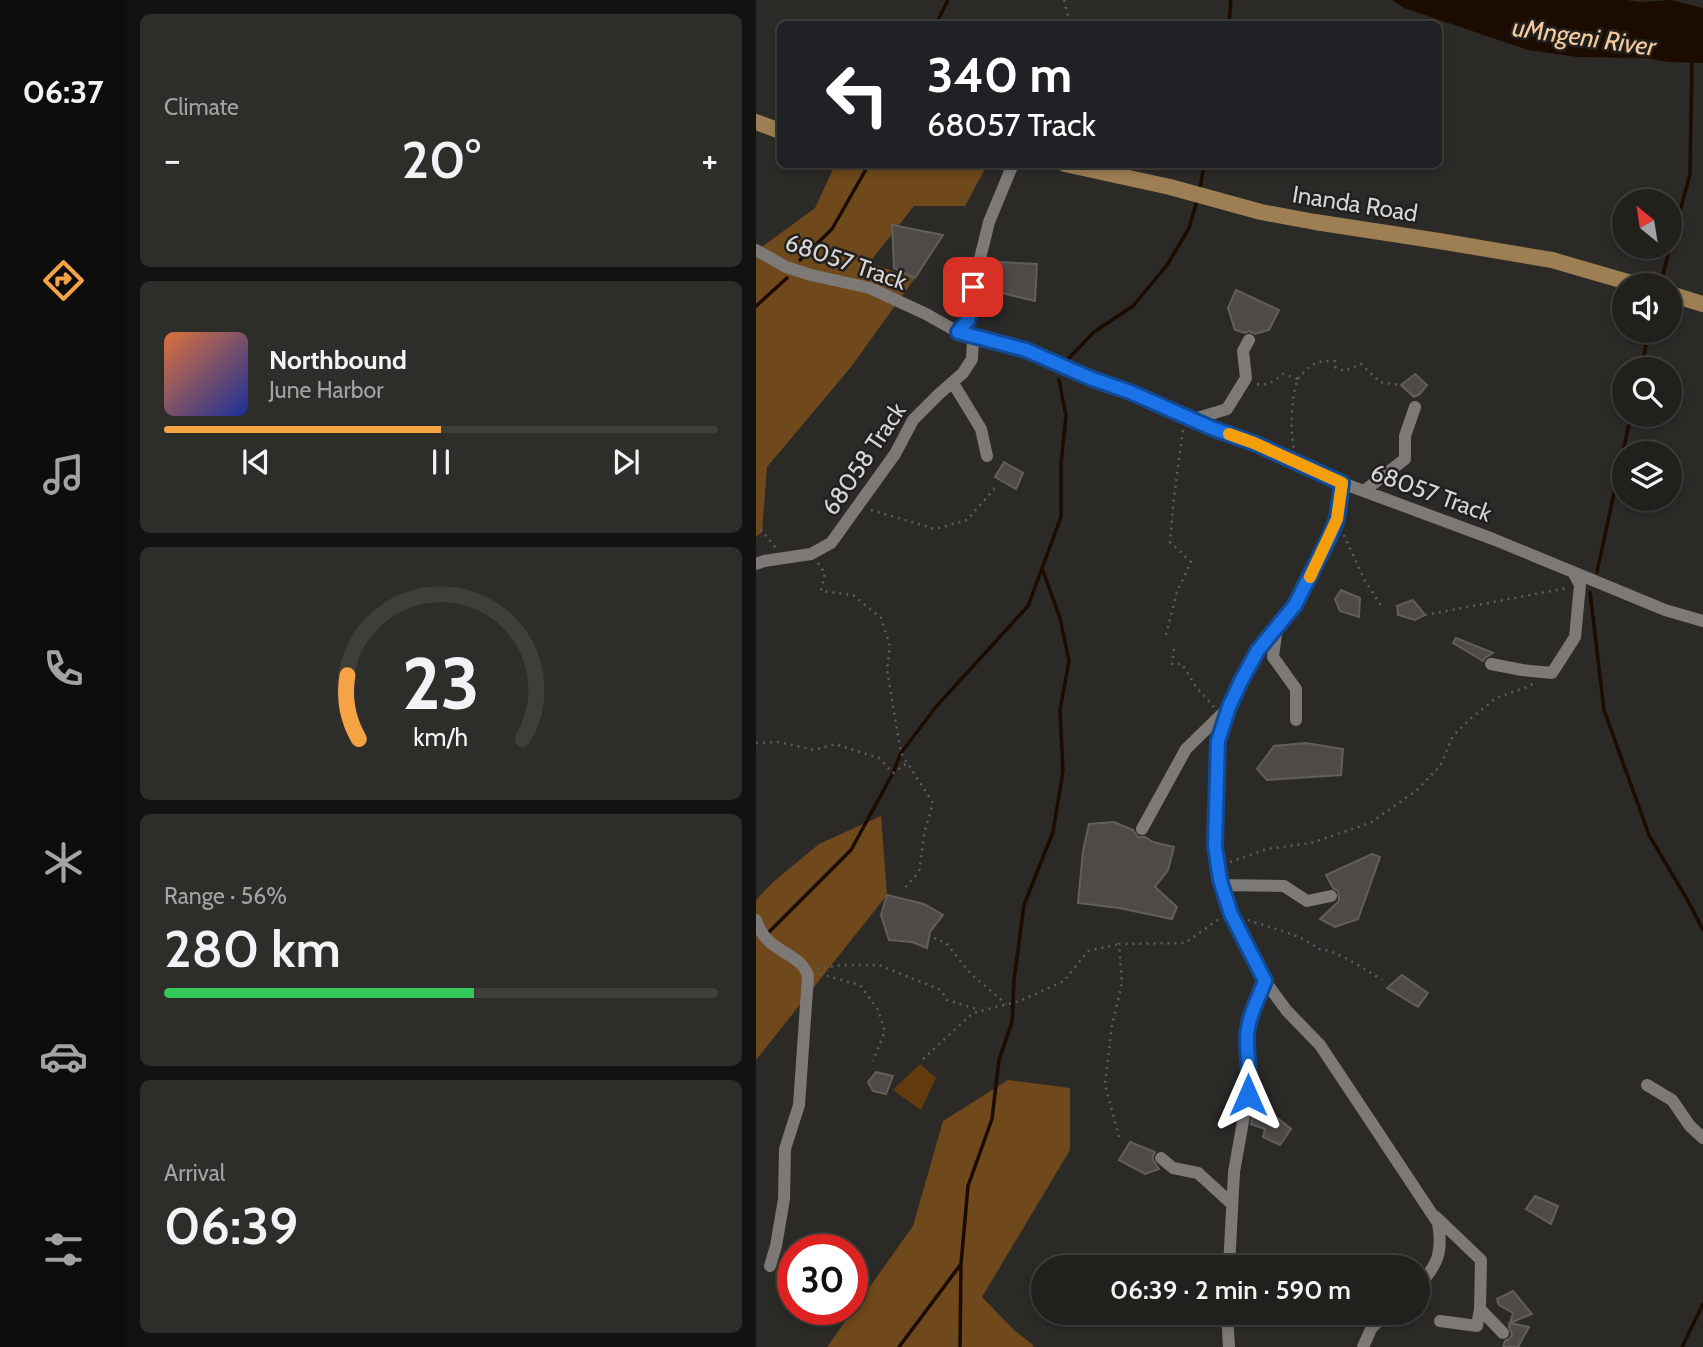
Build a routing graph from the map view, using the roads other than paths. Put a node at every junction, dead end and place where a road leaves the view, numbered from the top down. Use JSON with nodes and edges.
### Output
{"nodes":[{"id":1,"x":756,"y":122,"type":"edge"},
{"id":2,"x":777,"y":130,"type":"edge"},
{"id":3,"x":1011,"y":168,"type":"edge"},
{"id":4,"x":1083,"y":168,"type":"edge"},
{"id":5,"x":756,"y":250,"type":"edge"},
{"id":6,"x":1612,"y":277,"type":"edge"},
{"id":7,"x":1682,"y":298,"type":"edge"},
{"id":8,"x":1703,"y":304,"type":"edge"},
{"id":9,"x":958,"y":332,"type":"junction"},
{"id":10,"x":973,"y":337,"type":"junction"},
{"id":11,"x":1249,"y":340,"type":"dead end"},
{"id":12,"x":953,"y":383,"type":"junction"},
{"id":13,"x":1415,"y":407,"type":"dead end"},
{"id":14,"x":1188,"y":418,"type":"junction"},
{"id":15,"x":987,"y":456,"type":"dead end"},
{"id":16,"x":1342,"y":483,"type":"junction"},
{"id":17,"x":1364,"y":491,"type":"junction"},
{"id":18,"x":756,"y":565,"type":"edge"},
{"id":19,"x":1573,"y":572,"type":"junction"},
{"id":20,"x":1703,"y":621,"type":"edge"},
{"id":21,"x":1278,"y":627,"type":"junction"},
{"id":22,"x":1490,"y":664,"type":"dead end"},
{"id":23,"x":1225,"y":711,"type":"junction"},
{"id":24,"x":1296,"y":720,"type":"dead end"},
{"id":25,"x":1142,"y":829,"type":"dead end"},
{"id":26,"x":1221,"y":885,"type":"junction"},
{"id":27,"x":1331,"y":896,"type":"dead end"},
{"id":28,"x":756,"y":920,"type":"edge"},
{"id":29,"x":1265,"y":981,"type":"junction"},
{"id":30,"x":1647,"y":1085,"type":"dead end"},
{"id":31,"x":1703,"y":1138,"type":"edge"},
{"id":32,"x":1161,"y":1158,"type":"dead end"},
{"id":33,"x":1232,"y":1204,"type":"junction"},
{"id":34,"x":1436,"y":1217,"type":"junction"},
{"id":35,"x":1229,"y":1255,"type":"edge"},
{"id":36,"x":770,"y":1266,"type":"dead end"},
{"id":37,"x":1430,"y":1271,"type":"edge"},
{"id":38,"x":1480,"y":1309,"type":"junction"},
{"id":39,"x":1440,"y":1321,"type":"dead end"},
{"id":40,"x":1228,"y":1325,"type":"edge"},
{"id":41,"x":1375,"y":1325,"type":"edge"},
{"id":42,"x":1503,"y":1333,"type":"dead end"},
{"id":43,"x":1229,"y":1347,"type":"edge"},
{"id":44,"x":1363,"y":1347,"type":"edge"}],
"edges":[{"from":1,"to":2,"type":"street"},
{"from":3,"to":9,"type":"street"},
{"from":4,"to":6,"type":"street","name":"Inanda Road"},
{"from":5,"to":9,"type":"street","name":"68057 Track"},
{"from":7,"to":8,"type":"street"},
{"from":9,"to":10,"type":"street","name":"68057 Track"},
{"from":10,"to":12,"type":"street","name":"68058 Track"},
{"from":10,"to":14,"type":"street","name":"68057 Track"},
{"from":11,"to":14,"type":"street"},
{"from":12,"to":15,"type":"street"},
{"from":12,"to":18,"type":"street","name":"68058 Track"},
{"from":13,"to":17,"type":"street"},
{"from":14,"to":16,"type":"street","name":"68057 Track"},
{"from":16,"to":17,"type":"street","name":"68057 Track"},
{"from":16,"to":21,"type":"street"},
{"from":17,"to":19,"type":"street","name":"68057 Track"},
{"from":19,"to":20,"type":"street","name":"68057 Track"},
{"from":19,"to":22,"type":"street"},
{"from":21,"to":23,"type":"street"},
{"from":21,"to":24,"type":"street"},
{"from":23,"to":25,"type":"street"},
{"from":23,"to":26,"type":"street"},
{"from":26,"to":27,"type":"street"},
{"from":26,"to":29,"type":"street"},
{"from":28,"to":36,"type":"street"},
{"from":29,"to":33,"type":"street"},
{"from":29,"to":34,"type":"street"},
{"from":30,"to":31,"type":"street"},
{"from":32,"to":33,"type":"street"},
{"from":33,"to":35,"type":"street"},
{"from":34,"to":37,"type":"street"},
{"from":34,"to":38,"type":"street"},
{"from":38,"to":39,"type":"street"},
{"from":38,"to":42,"type":"street"},
{"from":40,"to":43,"type":"street"},
{"from":41,"to":44,"type":"street"}]}
